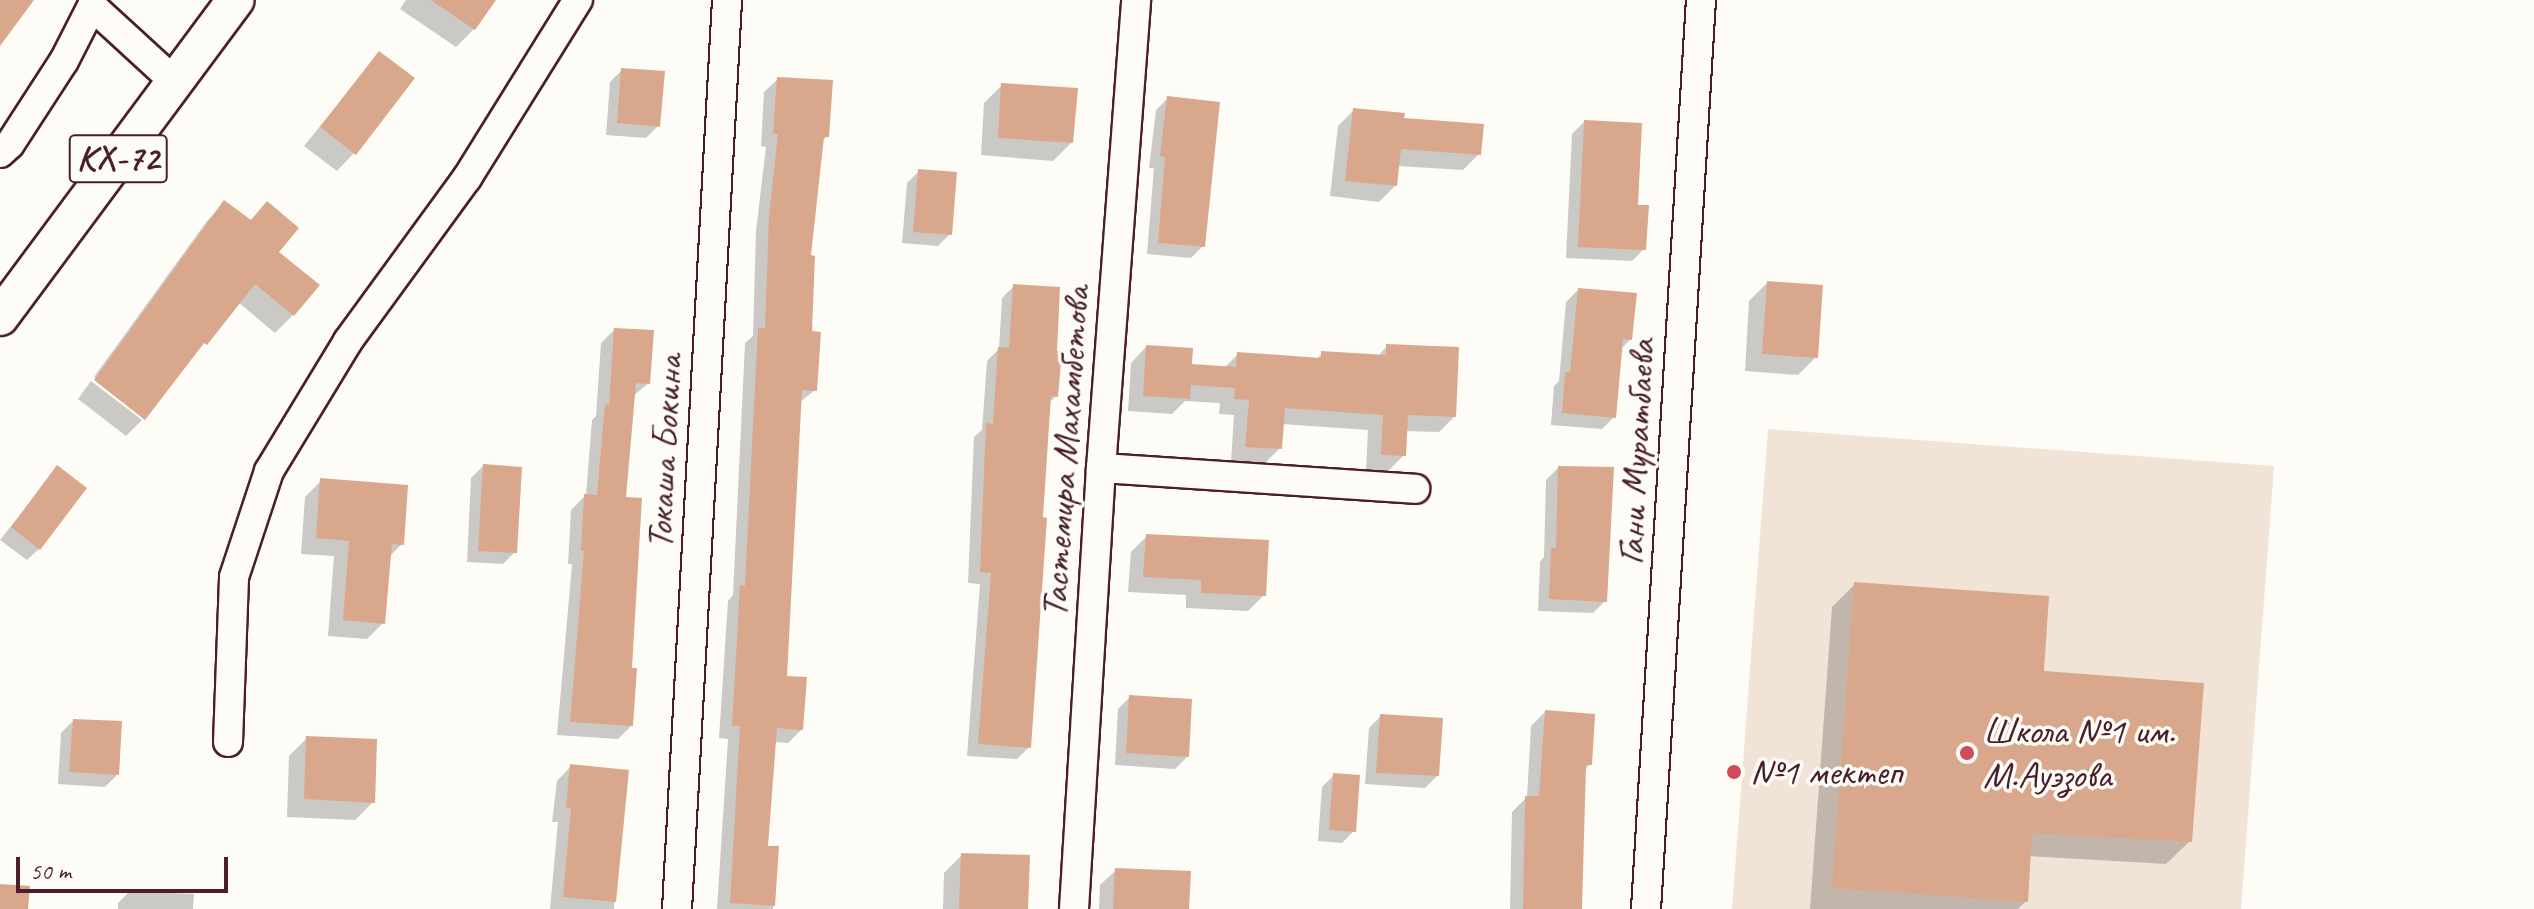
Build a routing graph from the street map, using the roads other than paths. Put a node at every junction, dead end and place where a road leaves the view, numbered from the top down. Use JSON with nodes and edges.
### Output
{"nodes":[{"id":1,"x":235,"y":0,"type":"edge"},
{"id":2,"x":578,"y":0,"type":"edge"},
{"id":3,"x":727,"y":0,"type":"edge"},
{"id":4,"x":1136,"y":0,"type":"edge"},
{"id":5,"x":1701,"y":0,"type":"edge"},
{"id":6,"x":94,"y":3,"type":"edge"},
{"id":7,"x":175,"y":82,"type":"junction"},
{"id":8,"x":0,"y":153,"type":"edge"},
{"id":9,"x":0,"y":317,"type":"edge"},
{"id":10,"x":1101,"y":468,"type":"junction"},
{"id":11,"x":1415,"y":489,"type":"dead end"},
{"id":12,"x":228,"y":742,"type":"dead end"},
{"id":13,"x":677,"y":909,"type":"edge"},
{"id":14,"x":1074,"y":909,"type":"edge"},
{"id":15,"x":1646,"y":909,"type":"edge"}],
"edges":[{"from":1,"to":7,"type":"main road","number":"КХ-72"},
{"from":2,"to":12,"type":"street"},
{"from":3,"to":13,"type":"street","name":"Токаша Бокина"},
{"from":4,"to":10,"type":"street","name":"Тастемира Махамбетова"},
{"from":5,"to":15,"type":"street","name":"Гани Муратбаева"},
{"from":6,"to":7,"type":"street"},
{"from":6,"to":8,"type":"street"},
{"from":7,"to":9,"type":"main road","number":"КХ-72"},
{"from":10,"to":11,"type":"street"},
{"from":10,"to":14,"type":"street","name":"Тастемира Махамбетова"}]}
